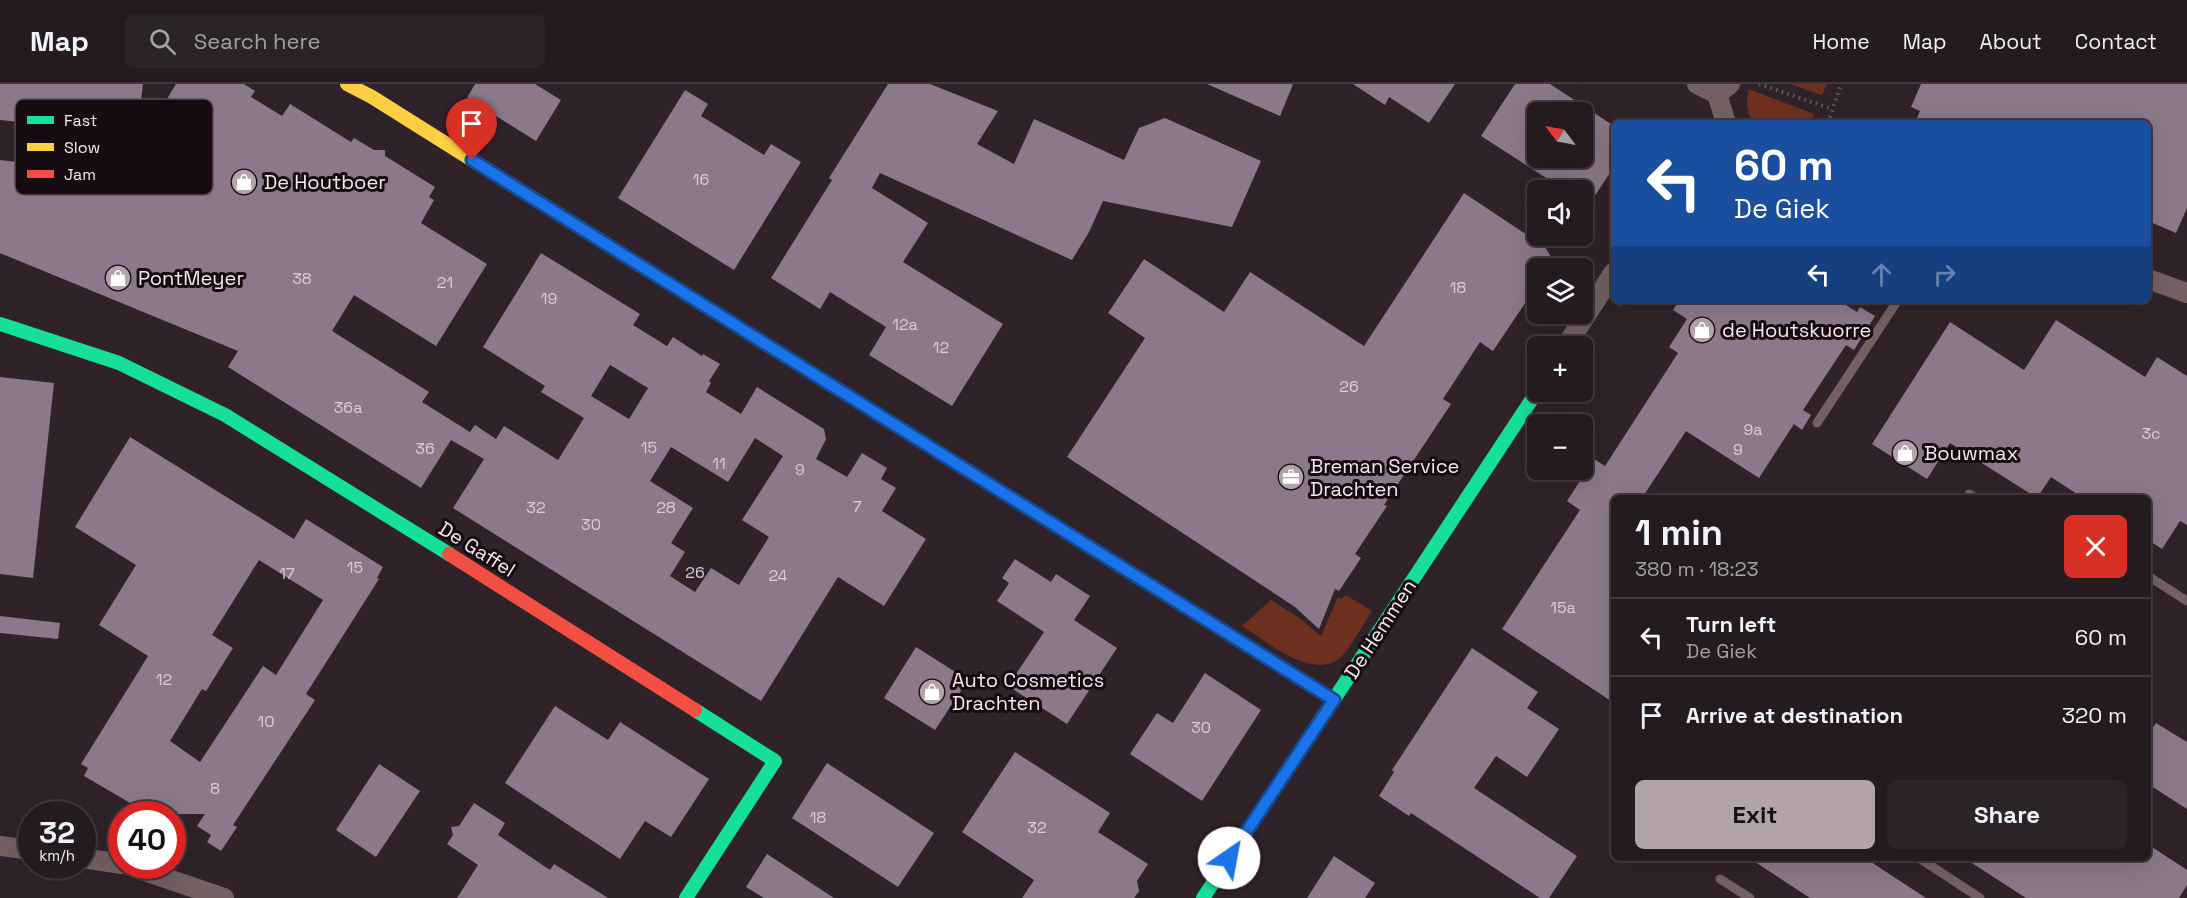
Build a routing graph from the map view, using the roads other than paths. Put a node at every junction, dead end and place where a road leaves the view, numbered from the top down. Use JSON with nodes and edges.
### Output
{"nodes":[{"id":1,"x":347,"y":84,"type":"edge"},
{"id":2,"x":1697,"y":84,"type":"edge"},
{"id":3,"x":1724,"y":89,"type":"edge"},
{"id":4,"x":1726,"y":120,"type":"edge"},
{"id":5,"x":1611,"y":277,"type":"edge"},
{"id":6,"x":2151,"y":280,"type":"edge"},
{"id":7,"x":2187,"y":293,"type":"edge"},
{"id":8,"x":1896,"y":303,"type":"edge"},
{"id":9,"x":0,"y":324,"type":"edge"},
{"id":10,"x":1572,"y":336,"type":"edge"},
{"id":11,"x":1530,"y":402,"type":"edge"},
{"id":12,"x":1817,"y":423,"type":"dead end"},
{"id":13,"x":2151,"y":578,"type":"edge"},
{"id":14,"x":2187,"y":601,"type":"edge"},
{"id":15,"x":1334,"y":700,"type":"junction"},
{"id":16,"x":0,"y":846,"type":"edge"},
{"id":17,"x":18,"y":848,"type":"edge"},
{"id":18,"x":1924,"y":861,"type":"edge"},
{"id":19,"x":168,"y":879,"type":"edge"},
{"id":20,"x":1720,"y":879,"type":"dead end"},
{"id":21,"x":224,"y":898,"type":"edge"},
{"id":22,"x":686,"y":898,"type":"edge"},
{"id":23,"x":1203,"y":898,"type":"edge"},
{"id":24,"x":1750,"y":898,"type":"edge"},
{"id":25,"x":1980,"y":898,"type":"edge"}],
"edges":[{"from":1,"to":15,"type":"street"},
{"from":2,"to":3,"type":"street"},
{"from":3,"to":4,"type":"street"},
{"from":5,"to":10,"type":"street"},
{"from":6,"to":7,"type":"street"},
{"from":8,"to":12,"type":"lane"},
{"from":9,"to":22,"type":"street","name":"De Gaffel"},
{"from":11,"to":15,"type":"street","name":"De Hemmen"},
{"from":13,"to":14,"type":"lane"},
{"from":15,"to":23,"type":"street","name":"De Hemmen"},
{"from":16,"to":17,"type":"street"},
{"from":18,"to":25,"type":"lane"},
{"from":19,"to":21,"type":"street"},
{"from":20,"to":24,"type":"lane"}]}
